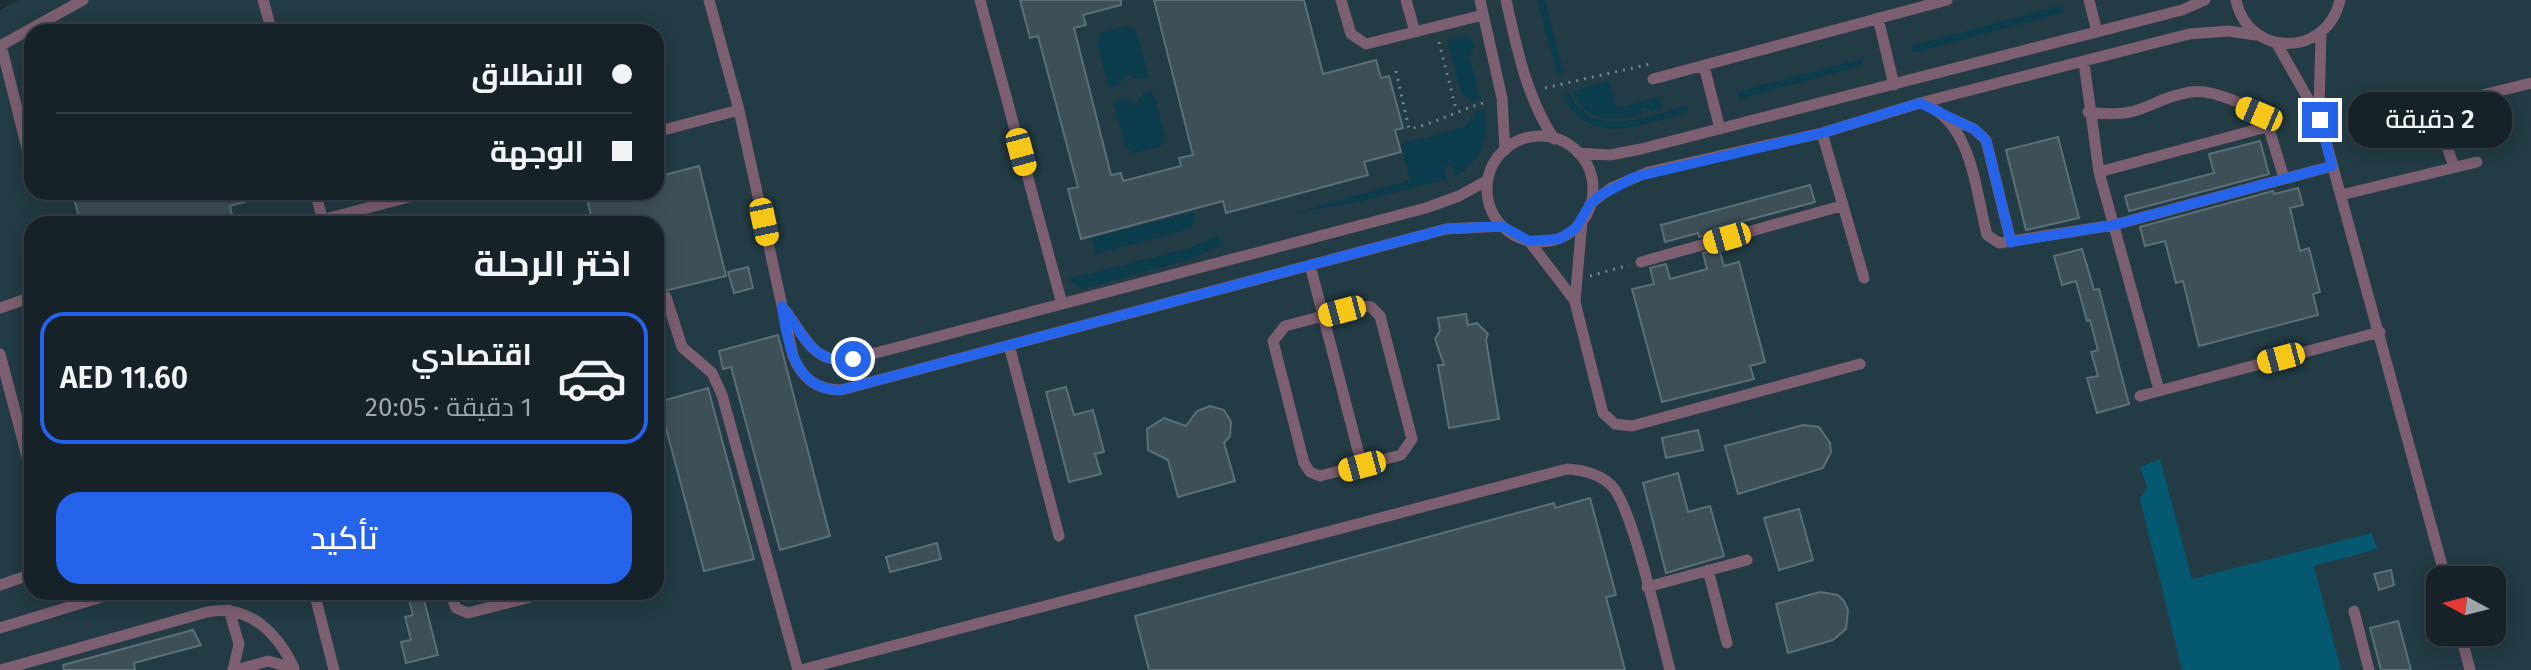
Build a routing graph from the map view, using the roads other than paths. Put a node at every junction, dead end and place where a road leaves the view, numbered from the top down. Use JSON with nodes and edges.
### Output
{"nodes":[{"id":1,"x":83,"y":0,"type":"edge"},
{"id":2,"x":263,"y":0,"type":"edge"},
{"id":3,"x":709,"y":0,"type":"edge"},
{"id":4,"x":980,"y":0,"type":"edge"},
{"id":5,"x":1341,"y":0,"type":"edge"},
{"id":6,"x":1406,"y":0,"type":"edge"},
{"id":7,"x":1480,"y":0,"type":"edge"},
{"id":8,"x":1506,"y":0,"type":"edge"},
{"id":9,"x":1947,"y":0,"type":"edge"},
{"id":10,"x":2089,"y":0,"type":"edge"},
{"id":11,"x":2205,"y":0,"type":"edge"},
{"id":12,"x":2236,"y":0,"type":"edge"},
{"id":13,"x":2342,"y":2,"type":"edge"},
{"id":14,"x":1923,"y":3,"type":"edge"},
{"id":15,"x":1483,"y":15,"type":"junction"},
{"id":16,"x":1878,"y":18,"type":"junction"},
{"id":17,"x":40,"y":24,"type":"edge"},
{"id":18,"x":270,"y":24,"type":"edge"},
{"id":19,"x":1415,"y":32,"type":"junction"},
{"id":20,"x":2097,"y":32,"type":"junction"},
{"id":21,"x":24,"y":33,"type":"edge"},
{"id":22,"x":2321,"y":33,"type":"junction"},
{"id":23,"x":2256,"y":35,"type":"junction"},
{"id":24,"x":2277,"y":44,"type":"junction"},
{"id":25,"x":0,"y":46,"type":"edge"},
{"id":26,"x":2084,"y":63,"type":"junction"},
{"id":27,"x":1704,"y":66,"type":"junction"},
{"id":28,"x":1653,"y":79,"type":"road end"},
{"id":29,"x":2531,"y":83,"type":"edge"},
{"id":30,"x":1894,"y":85,"type":"junction"},
{"id":31,"x":1920,"y":103,"type":"junction"},
{"id":32,"x":739,"y":110,"type":"junction"},
{"id":33,"x":2088,"y":112,"type":"junction"},
{"id":34,"x":1949,"y":118,"type":"junction"},
{"id":35,"x":2320,"y":120,"type":"junction"},
{"id":36,"x":2270,"y":126,"type":"junction"},
{"id":37,"x":1720,"y":129,"type":"junction"},
{"id":38,"x":664,"y":130,"type":"edge"},
{"id":39,"x":1822,"y":133,"type":"junction"},
{"id":40,"x":24,"y":137,"type":"edge"},
{"id":41,"x":1554,"y":139,"type":"junction"},
{"id":42,"x":1505,"y":150,"type":"junction"},
{"id":43,"x":1578,"y":153,"type":"junction"},
{"id":44,"x":2477,"y":162,"type":"dead end"},
{"id":45,"x":2332,"y":166,"type":"junction"},
{"id":46,"x":2454,"y":167,"type":"junction"},
{"id":47,"x":2099,"y":172,"type":"junction"},
{"id":48,"x":2284,"y":178,"type":"junction"},
{"id":49,"x":1488,"y":180,"type":"junction"},
{"id":50,"x":2341,"y":195,"type":"junction"},
{"id":51,"x":400,"y":200,"type":"edge"},
{"id":52,"x":1590,"y":204,"type":"junction"},
{"id":53,"x":1841,"y":206,"type":"junction"},
{"id":54,"x":344,"y":216,"type":"edge"},
{"id":55,"x":1582,"y":221,"type":"junction"},
{"id":56,"x":2114,"y":225,"type":"junction"},
{"id":57,"x":1502,"y":226,"type":"junction"},
{"id":58,"x":1529,"y":241,"type":"junction"},
{"id":59,"x":2011,"y":242,"type":"junction"},
{"id":60,"x":1641,"y":262,"type":"road end"},
{"id":61,"x":1310,"y":265,"type":"junction"},
{"id":62,"x":1864,"y":278,"type":"dead end"},
{"id":63,"x":666,"y":297,"type":"dead end"},
{"id":64,"x":24,"y":300,"type":"edge"},
{"id":65,"x":1575,"y":302,"type":"junction"},
{"id":66,"x":1062,"y":304,"type":"junction"},
{"id":67,"x":782,"y":306,"type":"junction"},
{"id":68,"x":0,"y":308,"type":"edge"},
{"id":69,"x":1323,"y":316,"type":"junction"},
{"id":70,"x":2380,"y":332,"type":"junction"},
{"id":71,"x":1009,"y":345,"type":"junction"},
{"id":72,"x":0,"y":354,"type":"edge"},
{"id":73,"x":1860,"y":364,"type":"dead end"},
{"id":74,"x":2159,"y":390,"type":"junction"},
{"id":75,"x":2140,"y":396,"type":"dead end"},
{"id":76,"x":24,"y":445,"type":"edge"},
{"id":77,"x":1362,"y":466,"type":"junction"},
{"id":78,"x":1059,"y":536,"type":"dead end"},
{"id":79,"x":1747,"y":560,"type":"dead end"},
{"id":80,"x":2442,"y":566,"type":"edge"},
{"id":81,"x":1708,"y":570,"type":"junction"},
{"id":82,"x":24,"y":577,"type":"edge"},
{"id":83,"x":0,"y":585,"type":"edge"},
{"id":84,"x":1647,"y":587,"type":"junction"},
{"id":85,"x":92,"y":600,"type":"edge"},
{"id":86,"x":314,"y":600,"type":"edge"},
{"id":87,"x":453,"y":600,"type":"edge"},
{"id":88,"x":519,"y":600,"type":"edge"},
{"id":89,"x":229,"y":610,"type":"junction"},
{"id":90,"x":2354,"y":611,"type":"dead end"},
{"id":91,"x":0,"y":628,"type":"edge"},
{"id":92,"x":1727,"y":643,"type":"dead end"},
{"id":93,"x":2464,"y":646,"type":"edge"},
{"id":94,"x":295,"y":669,"type":"edge"},
{"id":95,"x":1,"y":670,"type":"edge"},
{"id":96,"x":235,"y":670,"type":"edge"},
{"id":97,"x":334,"y":670,"type":"edge"},
{"id":98,"x":800,"y":670,"type":"edge"},
{"id":99,"x":1670,"y":670,"type":"edge"},
{"id":100,"x":2369,"y":670,"type":"edge"},
{"id":101,"x":2470,"y":670,"type":"edge"}],
"edges":[{"from":1,"to":17,"type":"lane"},
{"from":2,"to":18,"type":"lane"},
{"from":3,"to":32,"type":"lane"},
{"from":4,"to":66,"type":"lane"},
{"from":5,"to":19,"type":"lane"},
{"from":6,"to":19,"type":"lane"},
{"from":7,"to":15,"type":"lane"},
{"from":8,"to":41,"type":"lane"},
{"from":9,"to":14,"type":"lane"},
{"from":10,"to":20,"type":"lane"},
{"from":11,"to":20,"type":"lane"},
{"from":12,"to":23,"type":"lane"},
{"from":13,"to":22,"type":"lane"},
{"from":14,"to":16,"type":"lane"},
{"from":15,"to":19,"type":"lane"},
{"from":15,"to":42,"type":"lane"},
{"from":16,"to":27,"type":"lane"},
{"from":16,"to":30,"type":"lane"},
{"from":20,"to":30,"type":"lane"},
{"from":21,"to":25,"type":"lane"},
{"from":22,"to":24,"type":"lane"},
{"from":22,"to":35,"type":"lane"},
{"from":23,"to":24,"type":"lane"},
{"from":23,"to":26,"type":"lane"},
{"from":24,"to":35,"type":"lane"},
{"from":25,"to":40,"type":"lane"},
{"from":26,"to":31,"type":"lane"},
{"from":26,"to":33,"type":"lane"},
{"from":27,"to":28,"type":"lane"},
{"from":27,"to":37,"type":"lane"},
{"from":29,"to":46,"type":"lane"},
{"from":30,"to":37,"type":"lane"},
{"from":31,"to":34,"type":"lane"},
{"from":31,"to":39,"type":"lane"},
{"from":32,"to":38,"type":"lane"},
{"from":32,"to":67,"type":"lane"},
{"from":33,"to":36,"type":"lane"},
{"from":33,"to":47,"type":"lane"},
{"from":34,"to":59,"type":"lane"},
{"from":34,"to":59,"type":"lane"},
{"from":35,"to":45,"type":"lane"},
{"from":36,"to":47,"type":"lane"},
{"from":36,"to":48,"type":"lane"},
{"from":37,"to":43,"type":"lane"},
{"from":39,"to":52,"type":"lane"},
{"from":39,"to":53,"type":"lane"},
{"from":41,"to":42,"type":"lane"},
{"from":41,"to":43,"type":"lane"},
{"from":42,"to":49,"type":"lane"},
{"from":43,"to":52,"type":"lane"},
{"from":44,"to":46,"type":"lane"},
{"from":45,"to":48,"type":"lane"},
{"from":45,"to":50,"type":"lane"},
{"from":46,"to":50,"type":"lane"},
{"from":47,"to":56,"type":"lane"},
{"from":48,"to":56,"type":"lane"},
{"from":49,"to":57,"type":"lane"},
{"from":49,"to":66,"type":"lane"},
{"from":50,"to":70,"type":"lane"},
{"from":51,"to":54,"type":"lane"},
{"from":52,"to":55,"type":"lane"},
{"from":53,"to":60,"type":"lane"},
{"from":53,"to":62,"type":"lane"},
{"from":55,"to":58,"type":"lane"},
{"from":55,"to":65,"type":"lane"},
{"from":56,"to":59,"type":"lane"},
{"from":56,"to":74,"type":"lane"},
{"from":57,"to":58,"type":"lane"},
{"from":57,"to":61,"type":"lane"},
{"from":58,"to":65,"type":"lane"},
{"from":61,"to":69,"type":"lane"},
{"from":61,"to":71,"type":"lane"},
{"from":63,"to":98,"type":"lane"},
{"from":64,"to":68,"type":"lane"},
{"from":65,"to":73,"type":"lane"},
{"from":66,"to":67,"type":"lane"},
{"from":67,"to":71,"type":"lane"},
{"from":69,"to":77,"type":"lane"},
{"from":69,"to":77,"type":"lane"},
{"from":69,"to":77,"type":"lane"},
{"from":70,"to":74,"type":"lane"},
{"from":70,"to":80,"type":"lane"},
{"from":71,"to":78,"type":"lane"},
{"from":72,"to":76,"type":"lane"},
{"from":74,"to":75,"type":"lane"},
{"from":79,"to":81,"type":"lane"},
{"from":81,"to":84,"type":"lane"},
{"from":81,"to":92,"type":"lane"},
{"from":82,"to":83,"type":"lane"},
{"from":84,"to":98,"type":"lane"},
{"from":84,"to":99,"type":"lane"},
{"from":85,"to":91,"type":"lane"},
{"from":86,"to":97,"type":"lane"},
{"from":87,"to":88,"type":"lane"},
{"from":89,"to":94,"type":"lane"},
{"from":89,"to":95,"type":"lane"},
{"from":89,"to":96,"type":"lane"},
{"from":90,"to":100,"type":"lane"},
{"from":93,"to":101,"type":"lane"},
{"from":94,"to":96,"type":"lane"}]}
